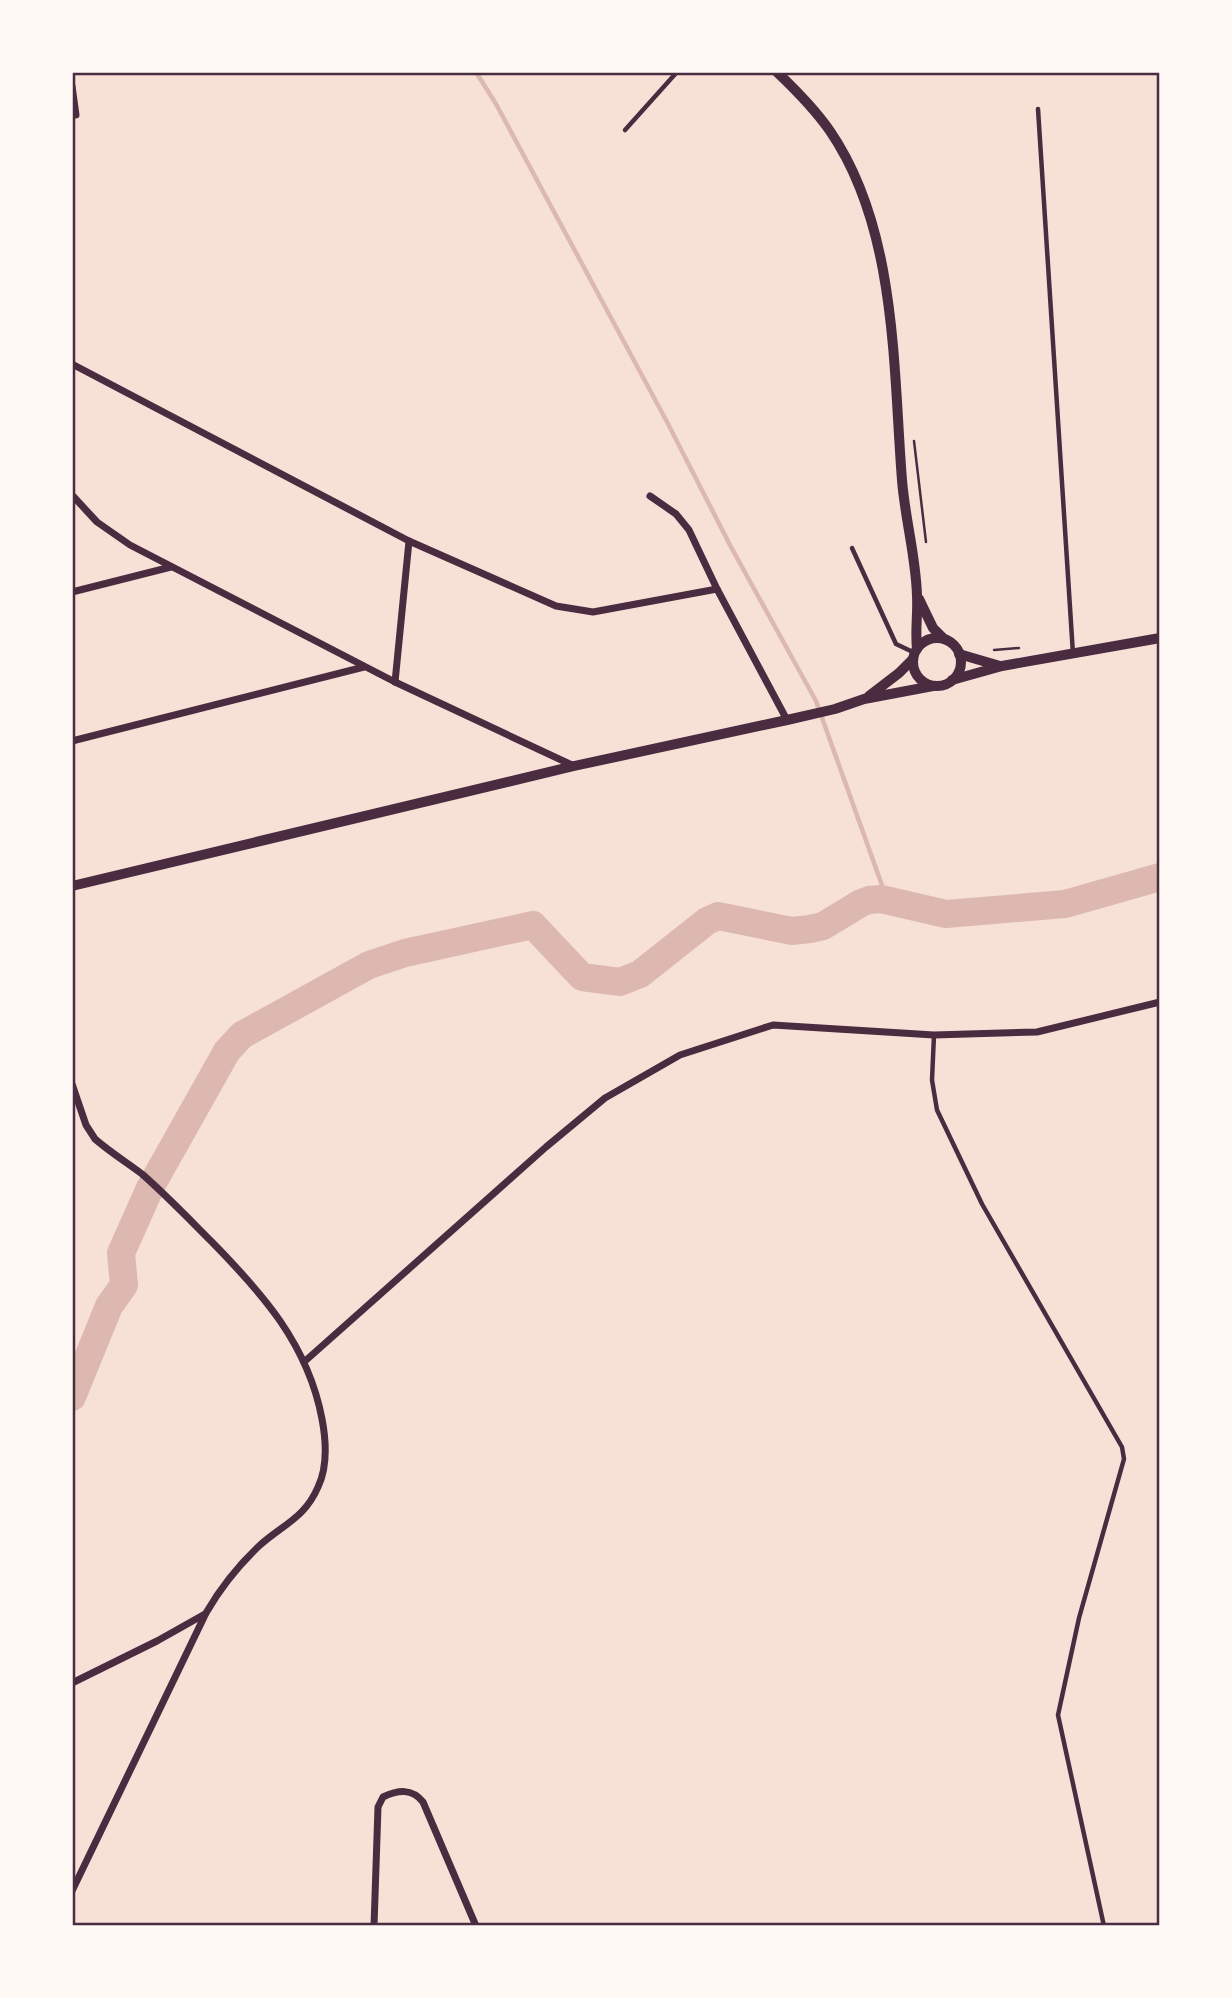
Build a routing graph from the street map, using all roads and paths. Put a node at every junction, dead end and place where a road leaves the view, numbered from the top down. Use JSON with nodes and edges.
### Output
{"nodes":[{"id":1,"x":677,"y":72,"type":"edge"},
{"id":2,"x":778,"y":72,"type":"edge"},
{"id":3,"x":72,"y":86,"type":"edge"},
{"id":4,"x":1038,"y":109,"type":"dead end"},
{"id":5,"x":76,"y":115,"type":"dead end"},
{"id":6,"x":625,"y":130,"type":"dead end"},
{"id":7,"x":72,"y":364,"type":"edge"},
{"id":8,"x":914,"y":438,"type":"dead end"},
{"id":9,"x":72,"y":495,"type":"edge"},
{"id":10,"x":650,"y":496,"type":"dead end"},
{"id":11,"x":409,"y":541,"type":"junction"},
{"id":12,"x":852,"y":548,"type":"dead end"},
{"id":13,"x":927,"y":548,"type":"dead end"},
{"id":14,"x":171,"y":567,"type":"junction"},
{"id":15,"x":717,"y":589,"type":"junction"},
{"id":16,"x":72,"y":592,"type":"edge"},
{"id":17,"x":917,"y":596,"type":"junction"},
{"id":18,"x":1160,"y":638,"type":"edge"},
{"id":19,"x":944,"y":639,"type":"junction"},
{"id":20,"x":1021,"y":648,"type":"dead end"},
{"id":21,"x":995,"y":650,"type":"dead end"},
{"id":22,"x":915,"y":654,"type":"junction"},
{"id":23,"x":960,"y":654,"type":"junction"},
{"id":24,"x":1073,"y":655,"type":"junction"},
{"id":25,"x":1002,"y":666,"type":"junction"},
{"id":26,"x":365,"y":667,"type":"junction"},
{"id":27,"x":952,"y":680,"type":"junction"},
{"id":28,"x":394,"y":682,"type":"junction"},
{"id":29,"x":933,"y":686,"type":"junction"},
{"id":30,"x":864,"y":699,"type":"junction"},
{"id":31,"x":786,"y":720,"type":"junction"},
{"id":32,"x":72,"y":741,"type":"edge"},
{"id":33,"x":574,"y":766,"type":"junction"},
{"id":34,"x":72,"y":886,"type":"edge"},
{"id":35,"x":1160,"y":1002,"type":"edge"},
{"id":36,"x":934,"y":1035,"type":"junction"},
{"id":37,"x":72,"y":1084,"type":"edge"},
{"id":38,"x":304,"y":1362,"type":"junction"},
{"id":39,"x":206,"y":1612,"type":"junction"},
{"id":40,"x":72,"y":1683,"type":"edge"},
{"id":41,"x":72,"y":1891,"type":"edge"},
{"id":42,"x":374,"y":1926,"type":"edge"},
{"id":43,"x":476,"y":1926,"type":"edge"},
{"id":44,"x":1104,"y":1926,"type":"edge"}],
"edges":[{"from":1,"to":6,"type":"lane"},
{"from":2,"to":17,"type":"street"},
{"from":3,"to":5,"type":"street"},
{"from":4,"to":24,"type":"lane"},
{"from":7,"to":11,"type":"street"},
{"from":8,"to":13,"type":"path"},
{"from":9,"to":14,"type":"street"},
{"from":10,"to":15,"type":"street"},
{"from":11,"to":15,"type":"street"},
{"from":11,"to":28,"type":"street"},
{"from":12,"to":22,"type":"lane"},
{"from":14,"to":16,"type":"street"},
{"from":14,"to":26,"type":"street"},
{"from":15,"to":31,"type":"street"},
{"from":17,"to":19,"type":"street"},
{"from":17,"to":22,"type":"street"},
{"from":18,"to":24,"type":"street"},
{"from":19,"to":22,"type":"street"},
{"from":19,"to":23,"type":"street"},
{"from":20,"to":21,"type":"path"},
{"from":22,"to":29,"type":"street"},
{"from":22,"to":30,"type":"street"},
{"from":23,"to":25,"type":"street"},
{"from":23,"to":27,"type":"street"},
{"from":24,"to":25,"type":"street"},
{"from":25,"to":27,"type":"street"},
{"from":26,"to":28,"type":"street"},
{"from":26,"to":32,"type":"street"},
{"from":27,"to":29,"type":"street"},
{"from":28,"to":33,"type":"street"},
{"from":29,"to":30,"type":"street"},
{"from":30,"to":31,"type":"street"},
{"from":31,"to":33,"type":"street"},
{"from":33,"to":34,"type":"street"},
{"from":35,"to":36,"type":"street"},
{"from":36,"to":38,"type":"street"},
{"from":36,"to":44,"type":"lane"},
{"from":37,"to":38,"type":"street"},
{"from":38,"to":39,"type":"street"},
{"from":39,"to":40,"type":"street"},
{"from":39,"to":41,"type":"street"},
{"from":42,"to":43,"type":"street"}]}
